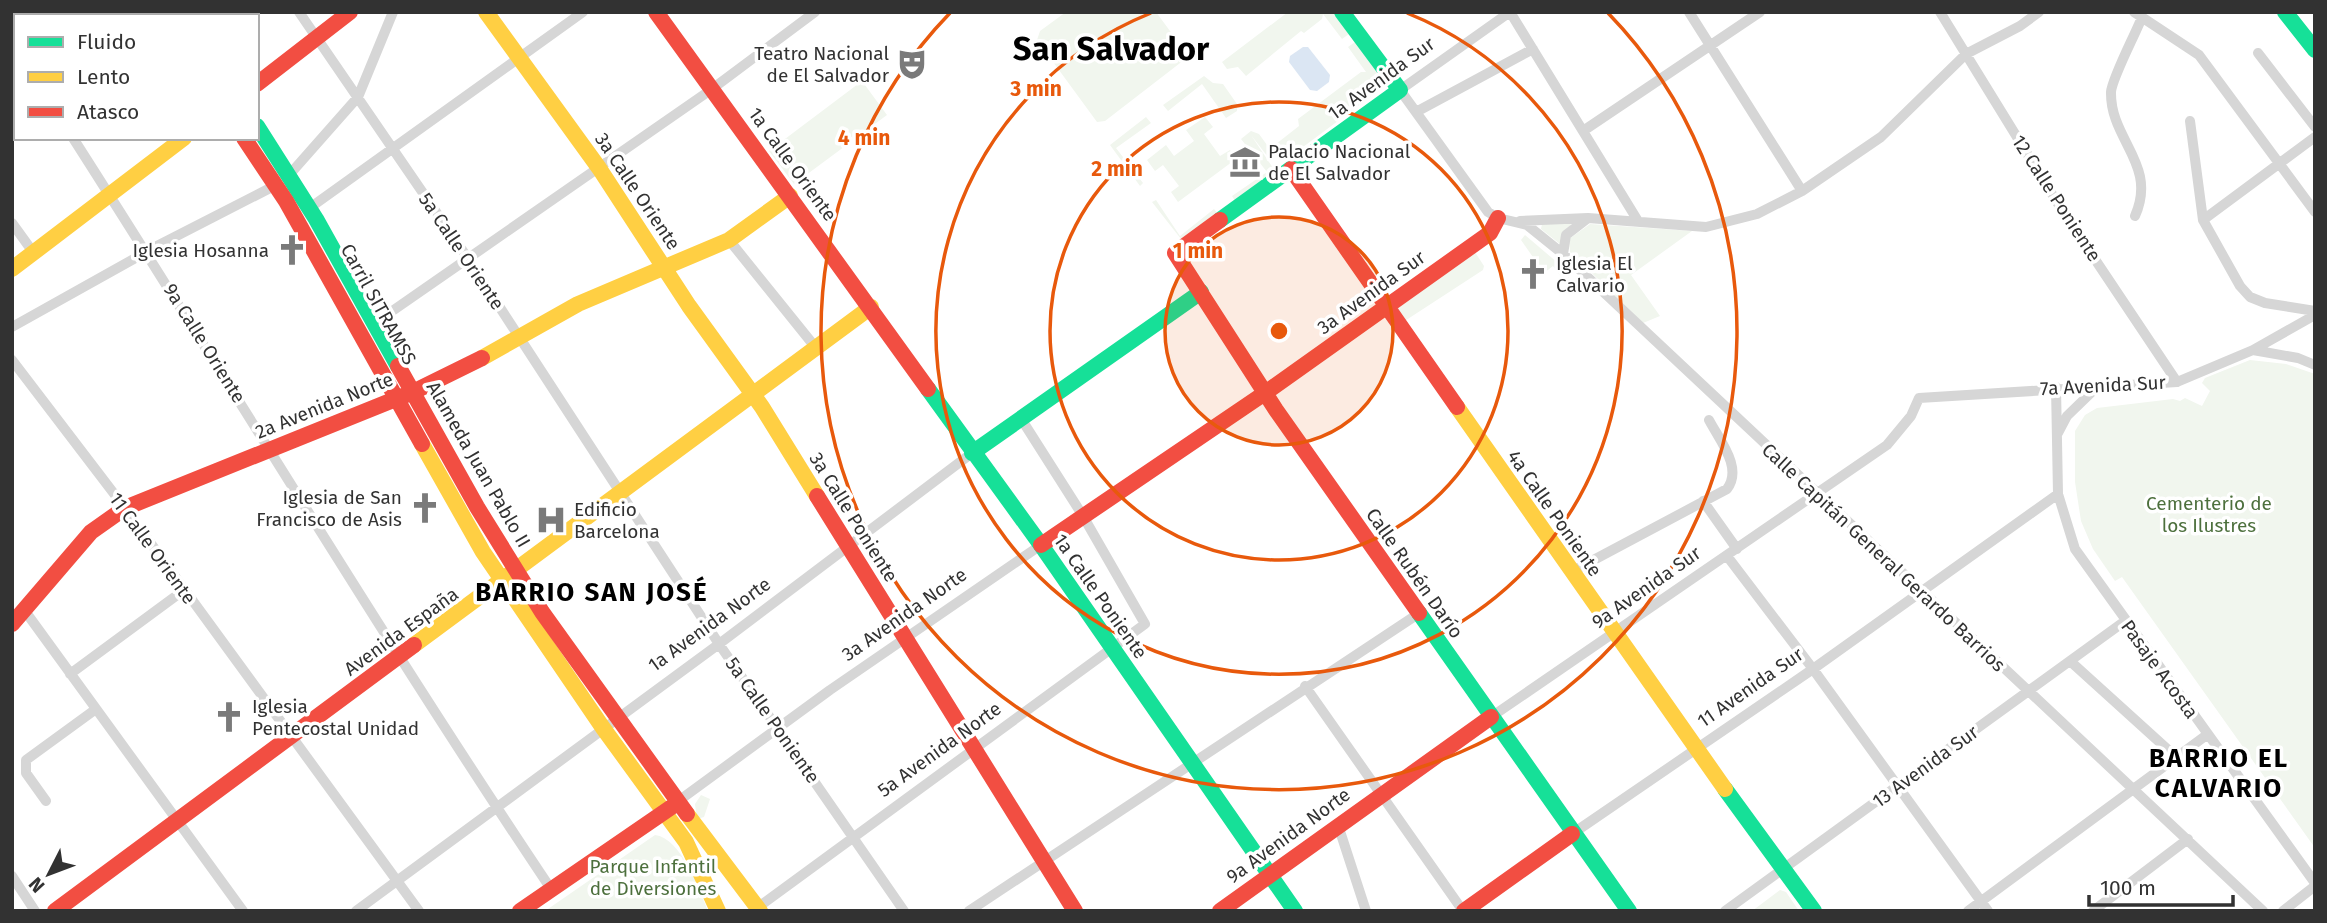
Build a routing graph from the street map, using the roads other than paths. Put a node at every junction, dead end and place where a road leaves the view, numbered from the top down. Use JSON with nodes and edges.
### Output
{"nodes":[{"id":1,"x":299,"y":12,"type":"edge"},
{"id":2,"x":351,"y":12,"type":"edge"},
{"id":3,"x":393,"y":12,"type":"edge"},
{"id":4,"x":485,"y":12,"type":"edge"},
{"id":5,"x":583,"y":12,"type":"edge"},
{"id":6,"x":656,"y":12,"type":"edge"},
{"id":7,"x":815,"y":12,"type":"edge"},
{"id":8,"x":1342,"y":12,"type":"edge"},
{"id":9,"x":1510,"y":12,"type":"edge"},
{"id":10,"x":1689,"y":12,"type":"edge"},
{"id":11,"x":1760,"y":12,"type":"edge"},
{"id":12,"x":1940,"y":12,"type":"edge"},
{"id":13,"x":2039,"y":12,"type":"edge"},
{"id":14,"x":2285,"y":12,"type":"edge"},
{"id":15,"x":2138,"y":15,"type":"edge"},
{"id":16,"x":316,"y":38,"type":"junction"},
{"id":17,"x":1712,"y":47,"type":"junction"},
{"id":18,"x":1533,"y":49,"type":"junction"},
{"id":19,"x":2315,"y":50,"type":"edge"},
{"id":20,"x":2258,"y":53,"type":"dead end"},
{"id":21,"x":1966,"y":54,"type":"junction"},
{"id":22,"x":520,"y":57,"type":"junction"},
{"id":23,"x":259,"y":82,"type":"edge"},
{"id":24,"x":712,"y":89,"type":"junction"},
{"id":25,"x":1400,"y":90,"type":"junction"},
{"id":26,"x":358,"y":97,"type":"junction"},
{"id":27,"x":1416,"y":112,"type":"junction"},
{"id":28,"x":2190,"y":121,"type":"dead end"},
{"id":29,"x":2315,"y":127,"type":"edge"},
{"id":30,"x":259,"y":129,"type":"edge"},
{"id":31,"x":1583,"y":131,"type":"junction"},
{"id":32,"x":2315,"y":137,"type":"edge"},
{"id":33,"x":74,"y":140,"type":"edge"},
{"id":34,"x":181,"y":140,"type":"edge"},
{"id":35,"x":245,"y":140,"type":"edge"},
{"id":36,"x":256,"y":140,"type":"edge"},
{"id":37,"x":394,"y":150,"type":"junction"},
{"id":38,"x":2280,"y":163,"type":"junction"},
{"id":39,"x":599,"y":168,"type":"junction"},
{"id":40,"x":1291,"y":169,"type":"junction"},
{"id":41,"x":290,"y":174,"type":"junction"},
{"id":42,"x":276,"y":185,"type":"junction"},
{"id":43,"x":1802,"y":191,"type":"junction"},
{"id":44,"x":109,"y":194,"type":"junction"},
{"id":45,"x":790,"y":196,"type":"junction"},
{"id":46,"x":311,"y":207,"type":"junction"},
{"id":47,"x":2315,"y":212,"type":"edge"},
{"id":48,"x":2135,"y":216,"type":"dead end"},
{"id":49,"x":1498,"y":218,"type":"junction"},
{"id":50,"x":1588,"y":219,"type":"junction"},
{"id":51,"x":2203,"y":220,"type":"junction"},
{"id":52,"x":1520,"y":221,"type":"junction"},
{"id":53,"x":1638,"y":221,"type":"junction"},
{"id":54,"x":12,"y":223,"type":"edge"},
{"id":55,"x":729,"y":240,"type":"junction"},
{"id":56,"x":33,"y":252,"type":"junction"},
{"id":57,"x":147,"y":252,"type":"junction"},
{"id":58,"x":1175,"y":253,"type":"joint"},
{"id":59,"x":1563,"y":254,"type":"junction"},
{"id":60,"x":469,"y":260,"type":"junction"},
{"id":61,"x":12,"y":269,"type":"edge"},
{"id":62,"x":665,"y":269,"type":"junction"},
{"id":63,"x":1201,"y":292,"type":"junction"},
{"id":64,"x":1387,"y":305,"type":"junction"},
{"id":65,"x":871,"y":307,"type":"junction"},
{"id":66,"x":2315,"y":313,"type":"edge"},
{"id":67,"x":375,"y":323,"type":"junction"},
{"id":68,"x":12,"y":327,"type":"edge"},
{"id":69,"x":520,"y":339,"type":"junction"},
{"id":70,"x":816,"y":348,"type":"junction"},
{"id":71,"x":2253,"y":350,"type":"junction"},
{"id":72,"x":12,"y":360,"type":"edge"},
{"id":73,"x":2315,"y":365,"type":"edge"},
{"id":74,"x":2177,"y":382,"type":"junction"},
{"id":75,"x":2099,"y":385,"type":"junction"},
{"id":76,"x":2056,"y":387,"type":"junction"},
{"id":77,"x":1265,"y":393,"type":"junction"},
{"id":78,"x":406,"y":395,"type":"junction"},
{"id":79,"x":753,"y":395,"type":"junction"},
{"id":80,"x":1919,"y":398,"type":"joint"},
{"id":81,"x":1020,"y":417,"type":"junction"},
{"id":82,"x":1709,"y":420,"type":"dead end"},
{"id":83,"x":2056,"y":435,"type":"junction"},
{"id":84,"x":269,"y":449,"type":"junction"},
{"id":85,"x":972,"y":453,"type":"junction"},
{"id":86,"x":1158,"y":465,"type":"joint"},
{"id":87,"x":621,"y":493,"type":"junction"},
{"id":88,"x":1815,"y":493,"type":"junction"},
{"id":89,"x":2057,"y":494,"type":"junction"},
{"id":90,"x":1703,"y":501,"type":"junction"},
{"id":91,"x":125,"y":508,"type":"junction"},
{"id":92,"x":1083,"y":516,"type":"junction"},
{"id":93,"x":1041,"y":545,"type":"junction"},
{"id":94,"x":848,"y":547,"type":"junction"},
{"id":95,"x":1737,"y":550,"type":"junction"},
{"id":96,"x":1727,"y":556,"type":"junction"},
{"id":97,"x":1571,"y":572,"type":"junction"},
{"id":98,"x":510,"y":577,"type":"junction"},
{"id":99,"x":184,"y":590,"type":"junction"},
{"id":100,"x":1920,"y":591,"type":"junction"},
{"id":101,"x":25,"y":611,"type":"junction"},
{"id":102,"x":1418,"y":614,"type":"junction"},
{"id":103,"x":2125,"y":621,"type":"junction"},
{"id":104,"x":12,"y":624,"type":"edge"},
{"id":105,"x":1615,"y":635,"type":"junction"},
{"id":106,"x":905,"y":638,"type":"junction"},
{"id":107,"x":719,"y":644,"type":"junction"},
{"id":108,"x":1112,"y":649,"type":"junction"},
{"id":109,"x":401,"y":657,"type":"junction"},
{"id":110,"x":2070,"y":661,"type":"junction"},
{"id":111,"x":1813,"y":669,"type":"junction"},
{"id":112,"x":70,"y":674,"type":"junction"},
{"id":113,"x":1305,"y":686,"type":"junction"},
{"id":114,"x":2029,"y":691,"type":"junction"},
{"id":115,"x":96,"y":709,"type":"junction"},
{"id":116,"x":1491,"y":718,"type":"junction"},
{"id":117,"x":610,"y":722,"type":"junction"},
{"id":118,"x":779,"y":727,"type":"junction"},
{"id":119,"x":2208,"y":734,"type":"junction"},
{"id":120,"x":292,"y":737,"type":"junction"},
{"id":121,"x":1696,"y":750,"type":"junction"},
{"id":122,"x":975,"y":751,"type":"junction"},
{"id":123,"x":2176,"y":757,"type":"junction"},
{"id":124,"x":1192,"y":763,"type":"junction"},
{"id":125,"x":1896,"y":787,"type":"junction"},
{"id":126,"x":2135,"y":788,"type":"junction"},
{"id":127,"x":1381,"y":794,"type":"junction"},
{"id":128,"x":46,"y":801,"type":"dead end"},
{"id":129,"x":671,"y":807,"type":"junction"},
{"id":130,"x":496,"y":808,"type":"junction"},
{"id":131,"x":178,"y":821,"type":"junction"},
{"id":132,"x":1338,"y":825,"type":"junction"},
{"id":133,"x":1572,"y":834,"type":"junction"},
{"id":134,"x":853,"y":837,"type":"junction"},
{"id":135,"x":2188,"y":839,"type":"junction"},
{"id":136,"x":697,"y":841,"type":"junction"},
{"id":137,"x":1044,"y":862,"type":"junction"},
{"id":138,"x":1784,"y":868,"type":"junction"},
{"id":139,"x":1269,"y":875,"type":"junction"},
{"id":140,"x":12,"y":876,"type":"edge"},
{"id":141,"x":397,"y":881,"type":"junction"},
{"id":142,"x":2315,"y":885,"type":"edge"},
{"id":143,"x":551,"y":889,"type":"junction"},
{"id":144,"x":1981,"y":901,"type":"junction"},
{"id":145,"x":755,"y":910,"type":"edge"},
{"id":146,"x":35,"y":911,"type":"edge"},
{"id":147,"x":55,"y":911,"type":"edge"},
{"id":148,"x":243,"y":911,"type":"edge"},
{"id":149,"x":356,"y":911,"type":"edge"},
{"id":150,"x":419,"y":911,"type":"edge"},
{"id":151,"x":520,"y":911,"type":"edge"},
{"id":152,"x":719,"y":911,"type":"edge"},
{"id":153,"x":727,"y":911,"type":"edge"},
{"id":154,"x":904,"y":911,"type":"edge"},
{"id":155,"x":969,"y":911,"type":"edge"},
{"id":156,"x":1074,"y":911,"type":"edge"},
{"id":157,"x":1220,"y":911,"type":"edge"},
{"id":158,"x":1295,"y":911,"type":"edge"},
{"id":159,"x":1366,"y":911,"type":"edge"},
{"id":160,"x":1464,"y":911,"type":"edge"},
{"id":161,"x":1629,"y":911,"type":"edge"},
{"id":162,"x":1725,"y":911,"type":"edge"},
{"id":163,"x":1814,"y":911,"type":"edge"},
{"id":164,"x":1968,"y":911,"type":"edge"},
{"id":165,"x":1988,"y":911,"type":"edge"},
{"id":166,"x":2093,"y":911,"type":"edge"},
{"id":167,"x":2263,"y":911,"type":"edge"},
{"id":168,"x":2283,"y":911,"type":"edge"}],
"edges":[{"from":1,"to":16,"type":"street","name":"5a Calle Oriente"},
{"from":2,"to":16,"type":"main road"},
{"from":3,"to":26,"type":"street"},
{"from":4,"to":22,"type":"main road","name":"3a Calle Oriente"},
{"from":5,"to":22,"type":"street"},
{"from":6,"to":24,"type":"main road","name":"1a Calle Oriente"},
{"from":7,"to":24,"type":"street"},
{"from":8,"to":25,"type":"main road"},
{"from":9,"to":18,"type":"street"},
{"from":9,"to":25,"type":"street","name":"1a Avenida Sur"},
{"from":10,"to":17,"type":"street"},
{"from":11,"to":17,"type":"street"},
{"from":12,"to":21,"type":"street","name":"12 Calle Poniente"},
{"from":13,"to":21,"type":"street"},
{"from":14,"to":19,"type":"main road"},
{"from":15,"to":38,"type":"street"},
{"from":15,"to":48,"type":"street"},
{"from":16,"to":23,"type":"main road"},
{"from":16,"to":26,"type":"street","name":"5a Calle Oriente"},
{"from":17,"to":31,"type":"street"},
{"from":17,"to":43,"type":"street"},
{"from":18,"to":27,"type":"street"},
{"from":18,"to":31,"type":"street"},
{"from":20,"to":29,"type":"street"},
{"from":21,"to":43,"type":"street"},
{"from":21,"to":74,"type":"street","name":"12 Calle Poniente"},
{"from":22,"to":37,"type":"street"},
{"from":22,"to":39,"type":"main road","name":"3a Calle Oriente"},
{"from":24,"to":39,"type":"street"},
{"from":24,"to":45,"type":"main road","name":"1a Calle Oriente"},
{"from":25,"to":27,"type":"street"},
{"from":25,"to":40,"type":"main road","name":"1a Avenida Sur"},
{"from":26,"to":37,"type":"street","name":"5a Calle Oriente"},
{"from":26,"to":41,"type":"street"},
{"from":27,"to":49,"type":"street"},
{"from":28,"to":51,"type":"street"},
{"from":30,"to":41,"type":"main road","name":"Alameda Juan Pablo II"},
{"from":31,"to":53,"type":"street"},
{"from":32,"to":38,"type":"street"},
{"from":33,"to":44,"type":"street","name":"9a Calle Oriente"},
{"from":34,"to":44,"type":"main road"},
{"from":35,"to":42,"type":"main road","name":"Alameda Juan Pablo II"},
{"from":36,"to":78,"type":"main road","name":"Carril SITRAMSS"},
{"from":37,"to":46,"type":"street"},
{"from":37,"to":60,"type":"street","name":"5a Calle Oriente"},
{"from":38,"to":47,"type":"street"},
{"from":38,"to":51,"type":"street"},
{"from":39,"to":60,"type":"street"},
{"from":39,"to":62,"type":"main road","name":"3a Calle Oriente"},
{"from":40,"to":58,"type":"main road","name":"1a Avenida Sur"},
{"from":40,"to":64,"type":"main road","name":"4a Calle Poniente"},
{"from":41,"to":46,"type":"main road","name":"Alameda Juan Pablo II"},
{"from":42,"to":57,"type":"street"},
{"from":42,"to":78,"type":"main road","name":"Alameda Juan Pablo II"},
{"from":43,"to":53,"type":"street"},
{"from":44,"to":56,"type":"main road"},
{"from":44,"to":57,"type":"street","name":"9a Calle Oriente"},
{"from":45,"to":55,"type":"main road","name":"2a Avenida Norte"},
{"from":45,"to":65,"type":"main road","name":"1a Calle Oriente"},
{"from":46,"to":67,"type":"main road","name":"Alameda Juan Pablo II"},
{"from":49,"to":52,"type":"street","name":"Calle Capitán General Gerardo Barrios"},
{"from":49,"to":64,"type":"main road","name":"3a Avenida Sur"},
{"from":50,"to":52,"type":"street"},
{"from":50,"to":53,"type":"street"},
{"from":50,"to":59,"type":"street"},
{"from":51,"to":66,"type":"street"},
{"from":52,"to":59,"type":"street","name":"Calle Capitán General Gerardo Barrios"},
{"from":54,"to":56,"type":"street"},
{"from":55,"to":62,"type":"main road","name":"2a Avenida Norte"},
{"from":55,"to":70,"type":"street"},
{"from":56,"to":61,"type":"main road"},
{"from":57,"to":68,"type":"street"},
{"from":57,"to":84,"type":"street","name":"9a Calle Oriente"},
{"from":58,"to":63,"type":"main road","name":"Calle Rubén Darío"},
{"from":59,"to":88,"type":"street","name":"Calle Capitán General Gerardo Barrios"},
{"from":60,"to":67,"type":"street"},
{"from":60,"to":69,"type":"street","name":"5a Calle Oriente"},
{"from":62,"to":69,"type":"main road","name":"2a Avenida Norte"},
{"from":62,"to":79,"type":"main road","name":"3a Calle Oriente"},
{"from":63,"to":77,"type":"main road","name":"Calle Rubén Darío"},
{"from":63,"to":81,"type":"main road","name":"1a Avenida Norte"},
{"from":64,"to":77,"type":"main road","name":"3a Avenida Sur"},
{"from":64,"to":97,"type":"main road","name":"4a Calle Poniente"},
{"from":65,"to":70,"type":"main road","name":"Avenida España"},
{"from":65,"to":85,"type":"main road","name":"1a Calle Poniente"},
{"from":66,"to":71,"type":"street","name":"7a Avenida Sur"},
{"from":67,"to":78,"type":"main road","name":"Alameda Juan Pablo II"},
{"from":69,"to":78,"type":"main road","name":"2a Avenida Norte"},
{"from":69,"to":87,"type":"street","name":"5a Calle Oriente"},
{"from":70,"to":79,"type":"main road","name":"Avenida España"},
{"from":71,"to":73,"type":"street"},
{"from":71,"to":74,"type":"street","name":"7a Avenida Sur"},
{"from":72,"to":91,"type":"street","name":"11 Calle Oriente"},
{"from":74,"to":75,"type":"street","name":"7a Avenida Sur"},
{"from":75,"to":76,"type":"street","name":"7a Avenida Sur"},
{"from":75,"to":83,"type":"street"},
{"from":76,"to":80,"type":"street","name":"7a Avenida Sur"},
{"from":76,"to":83,"type":"street","name":"Pasaje Acosta"},
{"from":77,"to":86,"type":"main road","name":"3a Avenida Sur"},
{"from":77,"to":102,"type":"main road","name":"Calle Rubén Darío"},
{"from":78,"to":84,"type":"main road","name":"2a Avenida Norte"},
{"from":78,"to":98,"type":"main road","name":"Carril SITRAMSS"},
{"from":79,"to":87,"type":"main road","name":"Avenida España"},
{"from":79,"to":94,"type":"main road","name":"3a Calle Poniente"},
{"from":80,"to":88,"type":"street","name":"9a Avenida Sur"},
{"from":81,"to":85,"type":"main road","name":"1a Avenida Norte"},
{"from":81,"to":92,"type":"street"},
{"from":82,"to":90,"type":"street"},
{"from":83,"to":89,"type":"street","name":"Pasaje Acosta"},
{"from":84,"to":91,"type":"main road","name":"2a Avenida Norte"},
{"from":84,"to":109,"type":"street","name":"9a Calle Oriente"},
{"from":85,"to":93,"type":"main road","name":"1a Calle Poniente"},
{"from":85,"to":94,"type":"street","name":"1a Avenida Norte"},
{"from":86,"to":92,"type":"main road","name":"3a Avenida Norte"},
{"from":87,"to":98,"type":"main road","name":"Avenida España"},
{"from":87,"to":107,"type":"street","name":"5a Calle Poniente"},
{"from":88,"to":95,"type":"street","name":"9a Avenida Sur"},
{"from":88,"to":100,"type":"street","name":"Calle Capitán General Gerardo Barrios"},
{"from":89,"to":100,"type":"street","name":"11 Avenida Sur"},
{"from":89,"to":103,"type":"street","name":"Pasaje Acosta"},
{"from":90,"to":95,"type":"street"},
{"from":90,"to":97,"type":"street"},
{"from":91,"to":99,"type":"street","name":"11 Calle Oriente"},
{"from":91,"to":101,"type":"main road","name":"2a Avenida Norte"},
{"from":92,"to":93,"type":"main road","name":"3a Avenida Norte"},
{"from":92,"to":108,"type":"street","name":"5a Avenida Norte"},
{"from":93,"to":106,"type":"street","name":"3a Avenida Norte"},
{"from":93,"to":108,"type":"main road","name":"1a Calle Poniente"},
{"from":94,"to":106,"type":"main road","name":"3a Calle Poniente"},
{"from":94,"to":107,"type":"street","name":"1a Avenida Norte"},
{"from":95,"to":96,"type":"street","name":"9a Avenida Sur"},
{"from":96,"to":105,"type":"street","name":"9a Avenida Sur"},
{"from":96,"to":111,"type":"street"},
{"from":97,"to":105,"type":"main road","name":"4a Calle Poniente"},
{"from":98,"to":109,"type":"main road","name":"Avenida España"},
{"from":98,"to":117,"type":"main road","name":"Carril SITRAMSS"},
{"from":99,"to":112,"type":"street"},
{"from":99,"to":120,"type":"street","name":"11 Calle Oriente"},
{"from":100,"to":111,"type":"street","name":"11 Avenida Sur"},
{"from":100,"to":114,"type":"street","name":"Calle Capitán General Gerardo Barrios"},
{"from":101,"to":104,"type":"main road","name":"2a Avenida Norte"},
{"from":101,"to":112,"type":"street"},
{"from":102,"to":113,"type":"street"},
{"from":102,"to":116,"type":"main road","name":"Calle Rubén Darío"},
{"from":103,"to":110,"type":"street","name":"13 Avenida Sur"},
{"from":103,"to":119,"type":"street","name":"Pasaje Acosta"},
{"from":105,"to":116,"type":"street","name":"9a Avenida Sur"},
{"from":105,"to":121,"type":"main road","name":"4a Calle Poniente"},
{"from":106,"to":118,"type":"street","name":"3a Avenida Norte"},
{"from":106,"to":122,"type":"main road","name":"3a Calle Poniente"},
{"from":107,"to":117,"type":"street","name":"1a Avenida Norte"},
{"from":107,"to":118,"type":"street","name":"5a Calle Poniente"},
{"from":108,"to":122,"type":"street","name":"5a Avenida Norte"},
{"from":108,"to":124,"type":"main road","name":"1a Calle Poniente"},
{"from":109,"to":120,"type":"main road","name":"Avenida España"},
{"from":109,"to":130,"type":"street","name":"9a Calle Oriente"},
{"from":110,"to":114,"type":"street","name":"13 Avenida Sur"},
{"from":110,"to":123,"type":"street"},
{"from":111,"to":121,"type":"street","name":"11 Avenida Sur"},
{"from":111,"to":125,"type":"street"},
{"from":112,"to":115,"type":"street"},
{"from":113,"to":124,"type":"street"},
{"from":113,"to":127,"type":"street"},
{"from":114,"to":125,"type":"street","name":"13 Avenida Sur"},
{"from":114,"to":126,"type":"street","name":"Calle Capitán General Gerardo Barrios"},
{"from":115,"to":128,"type":"street"},
{"from":115,"to":131,"type":"street"},
{"from":116,"to":127,"type":"main road","name":"9a Avenida Sur"},
{"from":116,"to":133,"type":"main road","name":"Calle Rubén Darío"},
{"from":117,"to":129,"type":"main road"},
{"from":117,"to":130,"type":"street","name":"1a Avenida Norte"},
{"from":118,"to":129,"type":"street","name":"3a Avenida Norte"},
{"from":118,"to":134,"type":"street","name":"5a Calle Poniente"},
{"from":119,"to":123,"type":"street"},
{"from":119,"to":142,"type":"street","name":"Pasaje Acosta"},
{"from":120,"to":131,"type":"main road","name":"Avenida España"},
{"from":120,"to":141,"type":"street","name":"11 Calle Oriente"},
{"from":121,"to":133,"type":"street","name":"11 Avenida Sur"},
{"from":121,"to":138,"type":"main road","name":"4a Calle Poniente"},
{"from":122,"to":134,"type":"street","name":"5a Avenida Norte"},
{"from":122,"to":137,"type":"main road","name":"3a Calle Poniente"},
{"from":123,"to":126,"type":"street"},
{"from":124,"to":137,"type":"street"},
{"from":124,"to":139,"type":"main road","name":"1a Calle Poniente"},
{"from":125,"to":138,"type":"street","name":"13 Avenida Sur"},
{"from":125,"to":144,"type":"street"},
{"from":126,"to":135,"type":"street","name":"Calle Capitán General Gerardo Barrios"},
{"from":126,"to":144,"type":"street"},
{"from":127,"to":132,"type":"main road","name":"9a Avenida Norte"},
{"from":127,"to":160,"type":"street"},
{"from":129,"to":136,"type":"main road"},
{"from":129,"to":143,"type":"main road"},
{"from":129,"to":145,"type":"main road"},
{"from":129,"to":152,"type":"main road"},
{"from":130,"to":141,"type":"street","name":"1a Avenida Norte"},
{"from":130,"to":143,"type":"street","name":"9a Calle Oriente"},
{"from":131,"to":147,"type":"main road","name":"Avenida España"},
{"from":131,"to":148,"type":"street"},
{"from":132,"to":139,"type":"main road","name":"9a Avenida Norte"},
{"from":132,"to":159,"type":"street"},
{"from":133,"to":160,"type":"main road","name":"11 Avenida Sur"},
{"from":133,"to":161,"type":"main road","name":"Calle Rubén Darío"},
{"from":134,"to":145,"type":"street","name":"5a Avenida Norte"},
{"from":134,"to":154,"type":"street","name":"5a Calle Poniente"},
{"from":135,"to":166,"type":"street"},
{"from":135,"to":167,"type":"street","name":"Calle Capitán General Gerardo Barrios"},
{"from":136,"to":145,"type":"main road"},
{"from":136,"to":153,"type":"main road"},
{"from":137,"to":155,"type":"street"},
{"from":137,"to":156,"type":"main road","name":"3a Calle Poniente"},
{"from":138,"to":162,"type":"street","name":"13 Avenida Sur"},
{"from":138,"to":163,"type":"main road","name":"4a Calle Poniente"},
{"from":139,"to":157,"type":"main road","name":"9a Avenida Norte"},
{"from":139,"to":158,"type":"main road","name":"1a Calle Poniente"},
{"from":140,"to":146,"type":"street"},
{"from":141,"to":149,"type":"street","name":"1a Avenida Norte"},
{"from":141,"to":150,"type":"street","name":"11 Calle Oriente"},
{"from":142,"to":168,"type":"street"},
{"from":143,"to":151,"type":"main road"},
{"from":144,"to":164,"type":"street"},
{"from":144,"to":165,"type":"street"}]}
